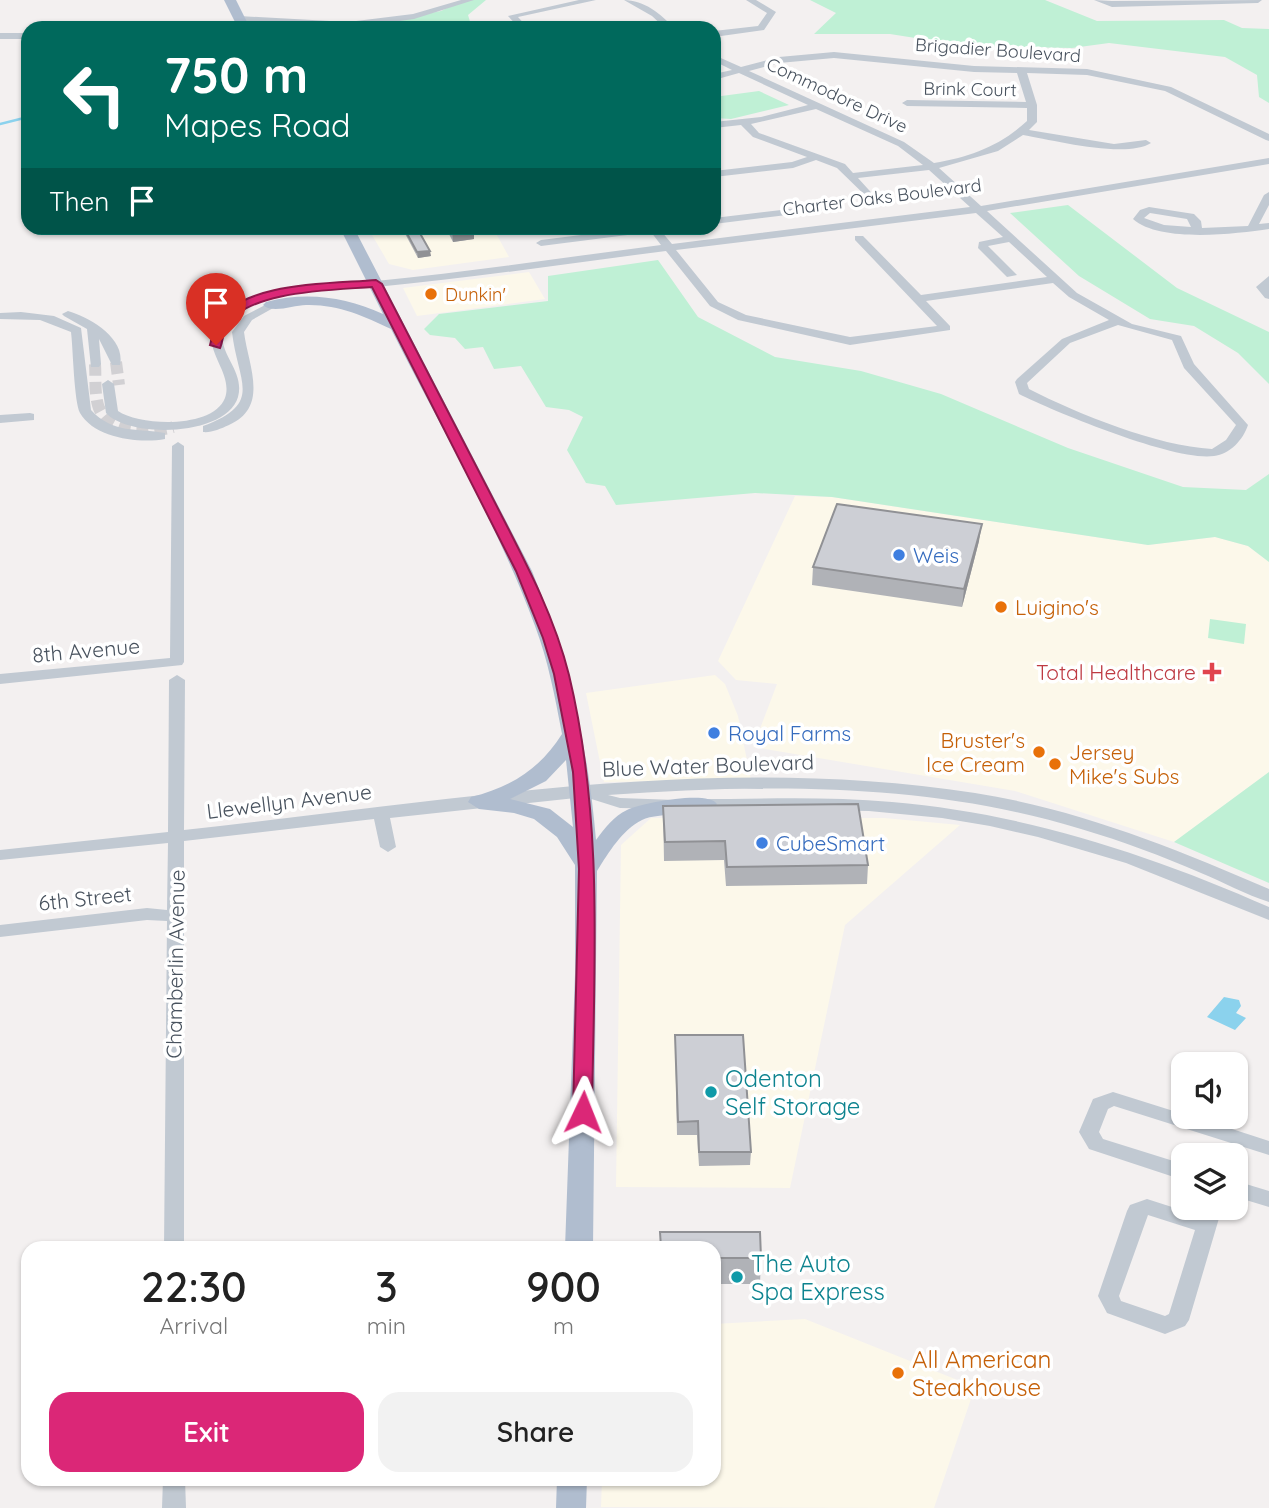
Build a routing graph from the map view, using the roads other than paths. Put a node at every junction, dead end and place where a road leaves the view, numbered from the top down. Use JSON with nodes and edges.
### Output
{"nodes":[{"id":1,"x":230,"y":0,"type":"edge"},
{"id":2,"x":470,"y":0,"type":"edge"},
{"id":3,"x":592,"y":0,"type":"edge"},
{"id":4,"x":628,"y":0,"type":"edge"},
{"id":5,"x":750,"y":0,"type":"edge"},
{"id":6,"x":1098,"y":0,"type":"edge"},
{"id":7,"x":1258,"y":0,"type":"edge"},
{"id":8,"x":1223,"y":1,"type":"edge"},
{"id":9,"x":240,"y":21,"type":"edge"},
{"id":10,"x":377,"y":21,"type":"edge"},
{"id":11,"x":517,"y":21,"type":"edge"},
{"id":12,"x":662,"y":21,"type":"edge"},
{"id":13,"x":721,"y":33,"type":"edge"},
{"id":14,"x":0,"y":36,"type":"edge"},
{"id":15,"x":21,"y":36,"type":"edge"},
{"id":16,"x":721,"y":61,"type":"edge"},
{"id":17,"x":740,"y":69,"type":"junction"},
{"id":18,"x":1021,"y":70,"type":"junction"},
{"id":19,"x":721,"y":75,"type":"edge"},
{"id":20,"x":907,"y":103,"type":"dead end"},
{"id":21,"x":819,"y":105,"type":"junction"},
{"id":22,"x":1032,"y":105,"type":"junction"},
{"id":23,"x":744,"y":122,"type":"junction"},
{"id":24,"x":721,"y":124,"type":"edge"},
{"id":25,"x":1023,"y":132,"type":"junction"},
{"id":26,"x":1269,"y":138,"type":"edge"},
{"id":27,"x":1146,"y":144,"type":"dead end"},
{"id":28,"x":1269,"y":155,"type":"edge"},
{"id":29,"x":817,"y":157,"type":"junction"},
{"id":30,"x":1269,"y":161,"type":"edge"},
{"id":31,"x":930,"y":165,"type":"junction"},
{"id":32,"x":721,"y":173,"type":"edge"},
{"id":33,"x":851,"y":176,"type":"junction"},
{"id":34,"x":1269,"y":195,"type":"edge"},
{"id":35,"x":873,"y":200,"type":"dead end"},
{"id":36,"x":976,"y":207,"type":"junction"},
{"id":37,"x":824,"y":208,"type":"dead end"},
{"id":38,"x":721,"y":220,"type":"edge"},
{"id":39,"x":1269,"y":226,"type":"edge"},
{"id":40,"x":1251,"y":229,"type":"junction"},
{"id":41,"x":1197,"y":230,"type":"junction"},
{"id":42,"x":350,"y":235,"type":"edge"},
{"id":43,"x":602,"y":235,"type":"edge"},
{"id":44,"x":660,"y":235,"type":"edge"},
{"id":45,"x":859,"y":238,"type":"dead end"},
{"id":46,"x":1010,"y":239,"type":"junction"},
{"id":47,"x":541,"y":243,"type":"dead end"},
{"id":48,"x":666,"y":244,"type":"junction"},
{"id":49,"x":1011,"y":275,"type":"dead end"},
{"id":50,"x":1055,"y":279,"type":"junction"},
{"id":51,"x":1269,"y":279,"type":"edge"},
{"id":52,"x":376,"y":284,"type":"junction"},
{"id":53,"x":331,"y":287,"type":"junction"},
{"id":54,"x":1269,"y":296,"type":"edge"},
{"id":55,"x":918,"y":299,"type":"junction"},
{"id":56,"x":271,"y":305,"type":"junction"},
{"id":57,"x":0,"y":310,"type":"edge"},
{"id":58,"x":0,"y":316,"type":"edge"},
{"id":59,"x":1118,"y":321,"type":"junction"},
{"id":60,"x":397,"y":326,"type":"junction"},
{"id":61,"x":93,"y":329,"type":"junction"},
{"id":62,"x":113,"y":384,"type":"tunnel mouth"},
{"id":63,"x":30,"y":416,"type":"dead end"},
{"id":64,"x":0,"y":419,"type":"edge"},
{"id":65,"x":178,"y":446,"type":"dead end"},
{"id":66,"x":0,"y":679,"type":"edge"},
{"id":67,"x":177,"y":680,"type":"dead end"},
{"id":68,"x":573,"y":733,"type":"junction"},
{"id":69,"x":583,"y":793,"type":"junction"},
{"id":70,"x":478,"y":802,"type":"junction"},
{"id":71,"x":706,"y":804,"type":"junction"},
{"id":72,"x":381,"y":813,"type":"junction"},
{"id":73,"x":177,"y":837,"type":"junction"},
{"id":74,"x":388,"y":847,"type":"dead end"},
{"id":75,"x":0,"y":855,"type":"edge"},
{"id":76,"x":587,"y":869,"type":"junction"},
{"id":77,"x":1269,"y":896,"type":"edge"},
{"id":78,"x":1269,"y":914,"type":"edge"},
{"id":79,"x":175,"y":916,"type":"junction"},
{"id":80,"x":0,"y":931,"type":"edge"},
{"id":81,"x":1269,"y":1148,"type":"edge"},
{"id":82,"x":1171,"y":1168,"type":"edge"},
{"id":83,"x":1248,"y":1193,"type":"edge"},
{"id":84,"x":1269,"y":1199,"type":"edge"},
{"id":85,"x":1209,"y":1217,"type":"edge"},
{"id":86,"x":174,"y":1241,"type":"edge"},
{"id":87,"x":579,"y":1241,"type":"edge"},
{"id":88,"x":174,"y":1486,"type":"edge"},
{"id":89,"x":572,"y":1486,"type":"edge"},
{"id":90,"x":174,"y":1508,"type":"edge"},
{"id":91,"x":571,"y":1508,"type":"edge"}],
"edges":[{"from":1,"to":9,"type":"main road"},
{"from":2,"to":10,"type":"street"},
{"from":3,"to":11,"type":"street"},
{"from":4,"to":12,"type":"street"},
{"from":5,"to":13,"type":"street"},
{"from":6,"to":8,"type":"street"},
{"from":7,"to":8,"type":"street"},
{"from":14,"to":15,"type":"street"},
{"from":16,"to":17,"type":"street","name":"Commodore Drive"},
{"from":17,"to":18,"type":"street","name":"Brigadier Boulevard"},
{"from":17,"to":19,"type":"street","name":"Brigadier Boulevard"},
{"from":17,"to":21,"type":"street","name":"Commodore Drive"},
{"from":18,"to":22,"type":"street"},
{"from":18,"to":26,"type":"street","name":"Brigadier Boulevard"},
{"from":20,"to":22,"type":"street","name":"Brink Court"},
{"from":21,"to":23,"type":"street"},
{"from":21,"to":31,"type":"street","name":"Commodore Drive"},
{"from":22,"to":25,"type":"street"},
{"from":23,"to":24,"type":"street"},
{"from":23,"to":29,"type":"street"},
{"from":25,"to":27,"type":"street"},
{"from":25,"to":31,"type":"street"},
{"from":28,"to":36,"type":"street","name":"Charter Oaks Boulevard"},
{"from":29,"to":32,"type":"street"},
{"from":29,"to":33,"type":"street"},
{"from":30,"to":36,"type":"street","name":"Charter Oaks Boulevard"},
{"from":31,"to":33,"type":"street"},
{"from":31,"to":36,"type":"street","name":"Commodore Drive"},
{"from":33,"to":35,"type":"street"},
{"from":34,"to":40,"type":"street"},
{"from":36,"to":46,"type":"street","name":"Commodore Drive"},
{"from":36,"to":48,"type":"street","name":"Charter Oaks Boulevard"},
{"from":37,"to":38,"type":"street"},
{"from":39,"to":40,"type":"street"},
{"from":40,"to":41,"type":"street"},
{"from":41,"to":41,"type":"street"},
{"from":42,"to":52,"type":"main road"},
{"from":43,"to":47,"type":"street"},
{"from":44,"to":48,"type":"street"},
{"from":45,"to":55,"type":"street"},
{"from":46,"to":49,"type":"street"},
{"from":46,"to":50,"type":"street","name":"Commodore Drive"},
{"from":48,"to":52,"type":"street","name":"Charter Oaks Boulevard"},
{"from":48,"to":55,"type":"street"},
{"from":50,"to":55,"type":"street"},
{"from":50,"to":59,"type":"street","name":"Commodore Drive"},
{"from":51,"to":54,"type":"street"},
{"from":52,"to":53,"type":"street","name":"Charter Oaks Boulevard"},
{"from":52,"to":60,"type":"main road"},
{"from":53,"to":56,"type":"street"},
{"from":53,"to":62,"type":"street"},
{"from":56,"to":58,"type":"street"},
{"from":56,"to":60,"type":"main road"},
{"from":57,"to":61,"type":"street"},
{"from":59,"to":59,"type":"street","name":"Commodore Drive"},
{"from":60,"to":68,"type":"main road"},
{"from":61,"to":61,"type":"street"},
{"from":63,"to":64,"type":"street"},
{"from":65,"to":66,"type":"street","name":"8th Avenue"},
{"from":67,"to":73,"type":"street","name":"Chamberlin Avenue"},
{"from":68,"to":69,"type":"main road"},
{"from":68,"to":70,"type":"main road"},
{"from":69,"to":70,"type":"street","name":"Llewellyn Avenue"},
{"from":69,"to":71,"type":"street","name":"Blue Water Boulevard"},
{"from":69,"to":76,"type":"main road"},
{"from":69,"to":77,"type":"street","name":"Blue Water Boulevard"},
{"from":70,"to":72,"type":"street","name":"Llewellyn Avenue"},
{"from":70,"to":76,"type":"main road"},
{"from":71,"to":76,"type":"main road"},
{"from":71,"to":78,"type":"street","name":"Blue Water Boulevard"},
{"from":72,"to":73,"type":"street","name":"Llewellyn Avenue"},
{"from":72,"to":74,"type":"street"},
{"from":73,"to":75,"type":"street","name":"Llewellyn Avenue"},
{"from":73,"to":79,"type":"street","name":"Chamberlin Avenue"},
{"from":76,"to":87,"type":"main road"},
{"from":79,"to":80,"type":"street","name":"6th Street"},
{"from":79,"to":86,"type":"street","name":"Chamberlin Avenue"},
{"from":81,"to":82,"type":"street"},
{"from":83,"to":84,"type":"street"},
{"from":85,"to":85,"type":"street"},
{"from":88,"to":90,"type":"street"},
{"from":89,"to":91,"type":"main road"}]}
